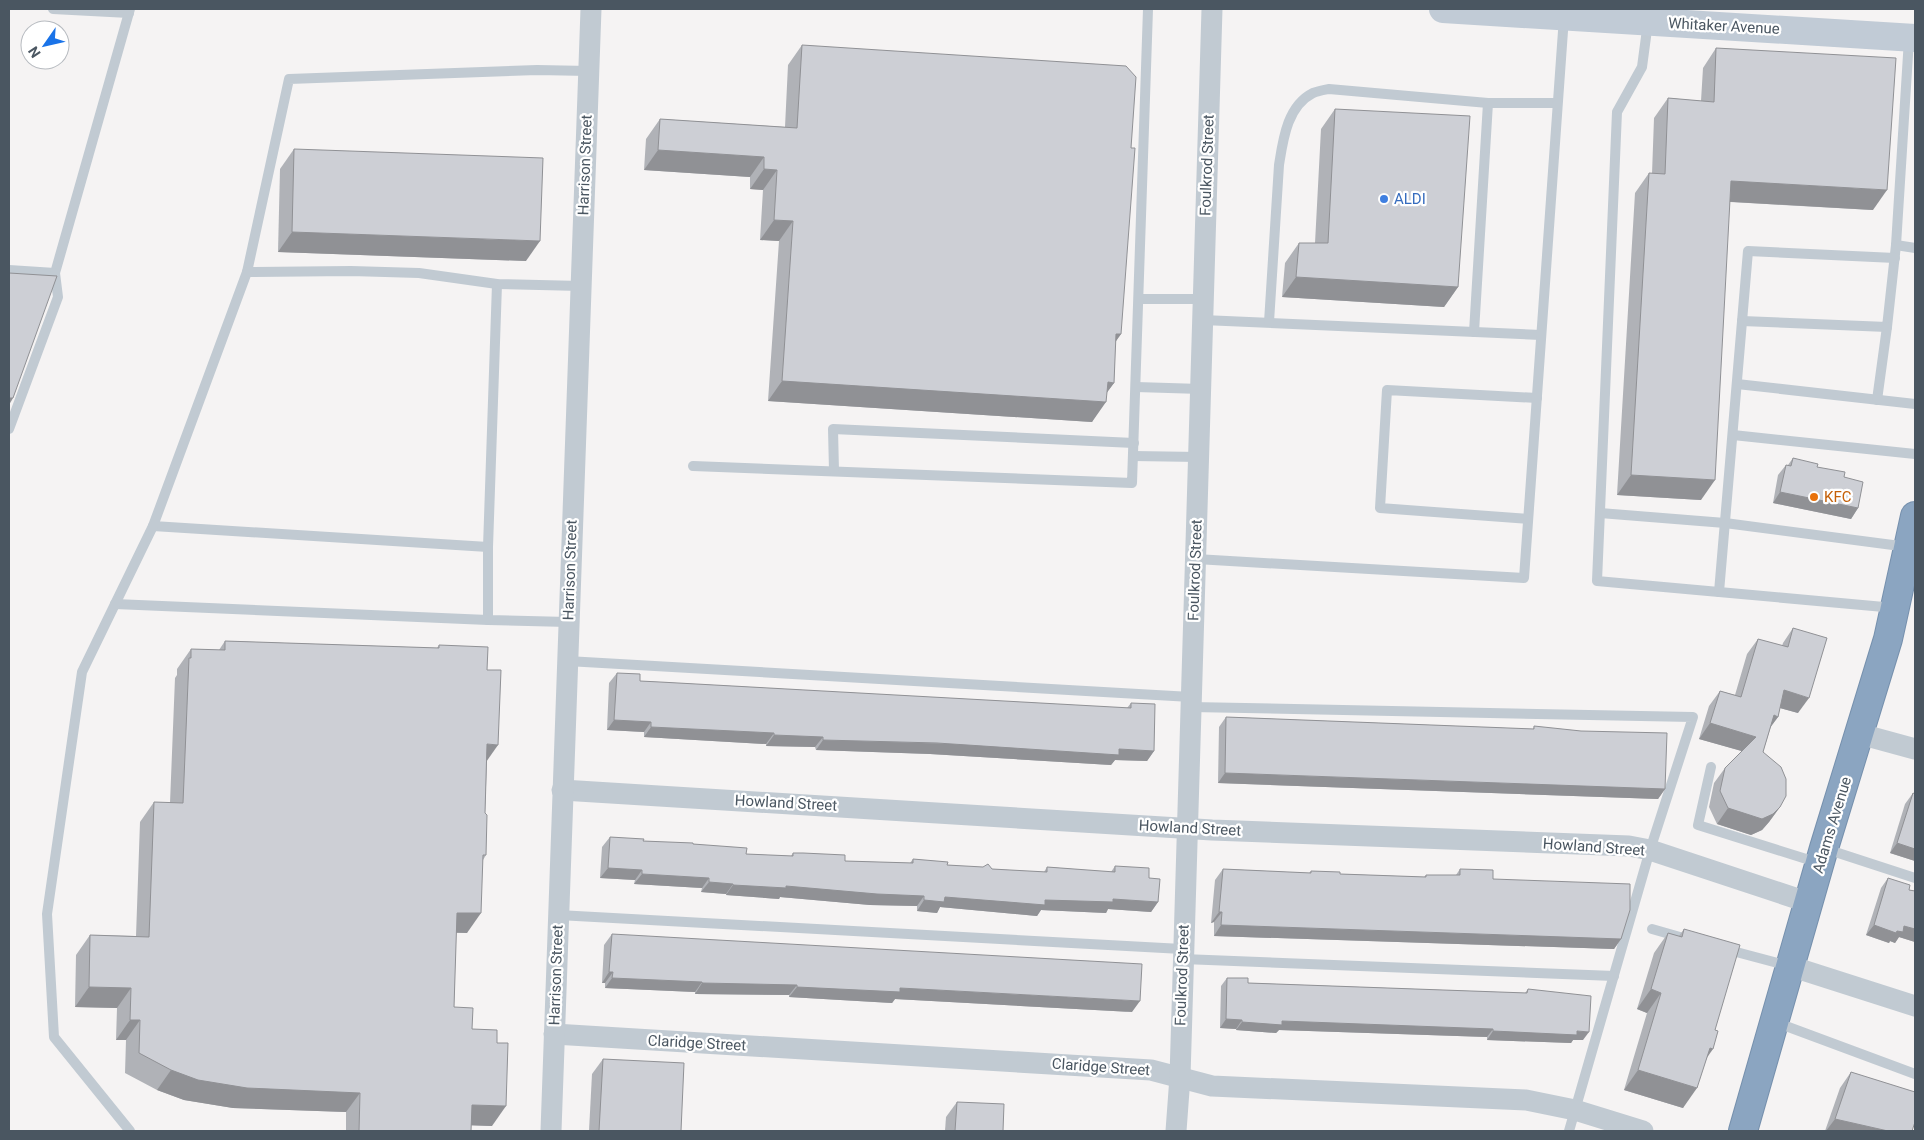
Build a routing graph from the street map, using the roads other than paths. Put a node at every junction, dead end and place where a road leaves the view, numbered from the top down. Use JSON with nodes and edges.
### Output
{"nodes":[{"id":1,"x":53,"y":9,"type":"edge"},
{"id":2,"x":591,"y":9,"type":"edge"},
{"id":3,"x":1148,"y":9,"type":"edge"},
{"id":4,"x":1212,"y":9,"type":"edge"},
{"id":5,"x":1444,"y":9,"type":"edge"},
{"id":6,"x":130,"y":11,"type":"edge"},
{"id":7,"x":1570,"y":14,"type":"edge"},
{"id":8,"x":1648,"y":21,"type":"junction"},
{"id":9,"x":1912,"y":38,"type":"edge"},
{"id":10,"x":589,"y":71,"type":"junction"},
{"id":11,"x":1488,"y":103,"type":"junction"},
{"id":12,"x":1558,"y":103,"type":"junction"},
{"id":13,"x":1896,"y":245,"type":"junction"},
{"id":14,"x":1915,"y":248,"type":"edge"},
{"id":15,"x":1895,"y":258,"type":"junction"},
{"id":16,"x":9,"y":270,"type":"edge"},
{"id":17,"x":247,"y":272,"type":"junction"},
{"id":18,"x":55,"y":273,"type":"junction"},
{"id":19,"x":496,"y":284,"type":"junction"},
{"id":20,"x":581,"y":286,"type":"junction"},
{"id":21,"x":1139,"y":299,"type":"junction"},
{"id":22,"x":1203,"y":310,"type":"junction"},
{"id":23,"x":1742,"y":321,"type":"junction"},
{"id":24,"x":1269,"y":322,"type":"junction"},
{"id":25,"x":1887,"y":327,"type":"junction"},
{"id":26,"x":1474,"y":332,"type":"junction"},
{"id":27,"x":1541,"y":335,"type":"junction"},
{"id":28,"x":1737,"y":384,"type":"junction"},
{"id":29,"x":1136,"y":387,"type":"junction"},
{"id":30,"x":1201,"y":389,"type":"junction"},
{"id":31,"x":1537,"y":398,"type":"junction"},
{"id":32,"x":1877,"y":400,"type":"junction"},
{"id":33,"x":1915,"y":404,"type":"edge"},
{"id":34,"x":9,"y":429,"type":"edge"},
{"id":35,"x":1732,"y":435,"type":"junction"},
{"id":36,"x":1134,"y":443,"type":"junction"},
{"id":37,"x":1915,"y":454,"type":"edge"},
{"id":38,"x":1133,"y":456,"type":"junction"},
{"id":39,"x":1198,"y":457,"type":"junction"},
{"id":40,"x":694,"y":466,"type":"dead end"},
{"id":41,"x":834,"y":472,"type":"junction"},
{"id":42,"x":1600,"y":513,"type":"junction"},
{"id":43,"x":1528,"y":519,"type":"junction"},
{"id":44,"x":1725,"y":523,"type":"junction"},
{"id":45,"x":153,"y":526,"type":"junction"},
{"id":46,"x":1913,"y":529,"type":"edge"},
{"id":47,"x":488,"y":547,"type":"junction"},
{"id":48,"x":1196,"y":559,"type":"junction"},
{"id":49,"x":1719,"y":592,"type":"junction"},
{"id":50,"x":1901,"y":597,"type":"junction"},
{"id":51,"x":115,"y":604,"type":"junction"},
{"id":52,"x":488,"y":620,"type":"junction"},
{"id":53,"x":568,"y":622,"type":"junction"},
{"id":54,"x":567,"y":661,"type":"junction"},
{"id":55,"x":1191,"y":702,"type":"junction"},
{"id":56,"x":1860,"y":734,"type":"junction"},
{"id":57,"x":1915,"y":749,"type":"edge"},
{"id":58,"x":1711,"y":767,"type":"dead end"},
{"id":59,"x":562,"y":790,"type":"junction"},
{"id":60,"x":1187,"y":827,"type":"junction"},
{"id":61,"x":1650,"y":850,"type":"junction"},
{"id":62,"x":1822,"y":856,"type":"junction"},
{"id":63,"x":1915,"y":878,"type":"edge"},
{"id":64,"x":1810,"y":902,"type":"junction"},
{"id":65,"x":558,"y":915,"type":"junction"},
{"id":66,"x":1652,"y":929,"type":"dead end"},
{"id":67,"x":1687,"y":938,"type":"edge"},
{"id":68,"x":1714,"y":946,"type":"edge"},
{"id":69,"x":1182,"y":954,"type":"junction"},
{"id":70,"x":1790,"y":966,"type":"junction"},
{"id":71,"x":1614,"y":976,"type":"junction"},
{"id":72,"x":1915,"y":1006,"type":"edge"},
{"id":73,"x":1774,"y":1022,"type":"junction"},
{"id":74,"x":554,"y":1034,"type":"junction"},
{"id":75,"x":1915,"y":1074,"type":"edge"},
{"id":76,"x":1180,"y":1077,"type":"junction"},
{"id":77,"x":1575,"y":1110,"type":"junction"},
{"id":78,"x":130,"y":1131,"type":"edge"},
{"id":79,"x":551,"y":1131,"type":"edge"},
{"id":80,"x":1176,"y":1131,"type":"edge"},
{"id":81,"x":1569,"y":1131,"type":"edge"},
{"id":82,"x":1643,"y":1131,"type":"edge"},
{"id":83,"x":1743,"y":1131,"type":"edge"}],
"edges":[{"from":1,"to":6,"type":"lane"},
{"from":2,"to":10,"type":"street","name":"Harrison Street"},
{"from":3,"to":21,"type":"lane"},
{"from":4,"to":22,"type":"street","name":"Foulkrod Street"},
{"from":5,"to":7,"type":"street","name":"Whitaker Avenue"},
{"from":6,"to":18,"type":"lane"},
{"from":7,"to":8,"type":"street","name":"Whitaker Avenue"},
{"from":7,"to":12,"type":"lane"},
{"from":8,"to":9,"type":"street","name":"Whitaker Avenue"},
{"from":8,"to":42,"type":"lane"},
{"from":9,"to":13,"type":"lane"},
{"from":10,"to":17,"type":"lane"},
{"from":10,"to":20,"type":"street","name":"Harrison Street"},
{"from":11,"to":12,"type":"lane"},
{"from":11,"to":24,"type":"lane"},
{"from":11,"to":26,"type":"lane"},
{"from":12,"to":27,"type":"lane"},
{"from":13,"to":14,"type":"lane"},
{"from":13,"to":15,"type":"lane"},
{"from":15,"to":23,"type":"lane"},
{"from":15,"to":25,"type":"lane"},
{"from":16,"to":18,"type":"lane"},
{"from":17,"to":19,"type":"lane"},
{"from":17,"to":45,"type":"lane"},
{"from":18,"to":34,"type":"lane"},
{"from":19,"to":20,"type":"lane"},
{"from":19,"to":47,"type":"lane"},
{"from":20,"to":53,"type":"street","name":"Harrison Street"},
{"from":21,"to":22,"type":"lane"},
{"from":21,"to":29,"type":"lane"},
{"from":22,"to":24,"type":"lane"},
{"from":22,"to":30,"type":"street","name":"Foulkrod Street"},
{"from":23,"to":25,"type":"lane"},
{"from":23,"to":28,"type":"lane"},
{"from":24,"to":26,"type":"lane"},
{"from":25,"to":32,"type":"lane"},
{"from":26,"to":27,"type":"lane"},
{"from":27,"to":31,"type":"lane"},
{"from":28,"to":32,"type":"lane"},
{"from":28,"to":35,"type":"lane"},
{"from":29,"to":30,"type":"lane"},
{"from":29,"to":36,"type":"lane"},
{"from":30,"to":39,"type":"street","name":"Foulkrod Street"},
{"from":31,"to":43,"type":"lane"},
{"from":31,"to":43,"type":"lane"},
{"from":32,"to":33,"type":"lane"},
{"from":35,"to":37,"type":"lane"},
{"from":35,"to":44,"type":"lane"},
{"from":36,"to":38,"type":"lane"},
{"from":36,"to":41,"type":"lane"},
{"from":38,"to":39,"type":"lane"},
{"from":38,"to":41,"type":"lane"},
{"from":39,"to":48,"type":"street","name":"Foulkrod Street"},
{"from":40,"to":41,"type":"lane"},
{"from":42,"to":44,"type":"lane"},
{"from":42,"to":49,"type":"lane"},
{"from":43,"to":48,"type":"lane"},
{"from":44,"to":46,"type":"lane"},
{"from":44,"to":49,"type":"lane"},
{"from":45,"to":47,"type":"lane"},
{"from":45,"to":51,"type":"lane"},
{"from":46,"to":50,"type":"highway","name":"Adams Avenue"},
{"from":47,"to":52,"type":"lane"},
{"from":48,"to":55,"type":"street","name":"Foulkrod Street"},
{"from":49,"to":50,"type":"lane"},
{"from":50,"to":56,"type":"highway","name":"Adams Avenue"},
{"from":51,"to":52,"type":"lane"},
{"from":51,"to":78,"type":"lane"},
{"from":52,"to":53,"type":"lane"},
{"from":53,"to":54,"type":"street","name":"Harrison Street"},
{"from":54,"to":55,"type":"lane"},
{"from":54,"to":59,"type":"street","name":"Harrison Street"},
{"from":55,"to":60,"type":"street","name":"Foulkrod Street"},
{"from":55,"to":61,"type":"lane"},
{"from":56,"to":57,"type":"street"},
{"from":56,"to":62,"type":"highway","name":"Adams Avenue"},
{"from":58,"to":62,"type":"lane"},
{"from":59,"to":60,"type":"street","name":"Howland Street"},
{"from":59,"to":65,"type":"street","name":"Harrison Street"},
{"from":60,"to":61,"type":"street","name":"Howland Street"},
{"from":60,"to":69,"type":"street","name":"Foulkrod Street"},
{"from":61,"to":64,"type":"street","name":"Howland Street"},
{"from":61,"to":71,"type":"lane"},
{"from":62,"to":63,"type":"lane"},
{"from":62,"to":64,"type":"highway","name":"Adams Avenue"},
{"from":64,"to":70,"type":"highway","name":"Adams Avenue"},
{"from":65,"to":69,"type":"lane"},
{"from":65,"to":74,"type":"street","name":"Harrison Street"},
{"from":66,"to":67,"type":"lane"},
{"from":68,"to":70,"type":"lane"},
{"from":69,"to":71,"type":"lane"},
{"from":69,"to":76,"type":"street","name":"Foulkrod Street"},
{"from":70,"to":72,"type":"street"},
{"from":70,"to":73,"type":"highway","name":"Adams Avenue"},
{"from":71,"to":77,"type":"lane"},
{"from":73,"to":75,"type":"lane"},
{"from":73,"to":83,"type":"highway","name":"Adams Avenue"},
{"from":74,"to":76,"type":"street","name":"Claridge Street"},
{"from":74,"to":79,"type":"street","name":"Harrison Street"},
{"from":76,"to":77,"type":"street","name":"Claridge Street"},
{"from":76,"to":80,"type":"street","name":"Foulkrod Street"},
{"from":77,"to":81,"type":"lane"},
{"from":77,"to":82,"type":"street","name":"Claridge Street"}]}
